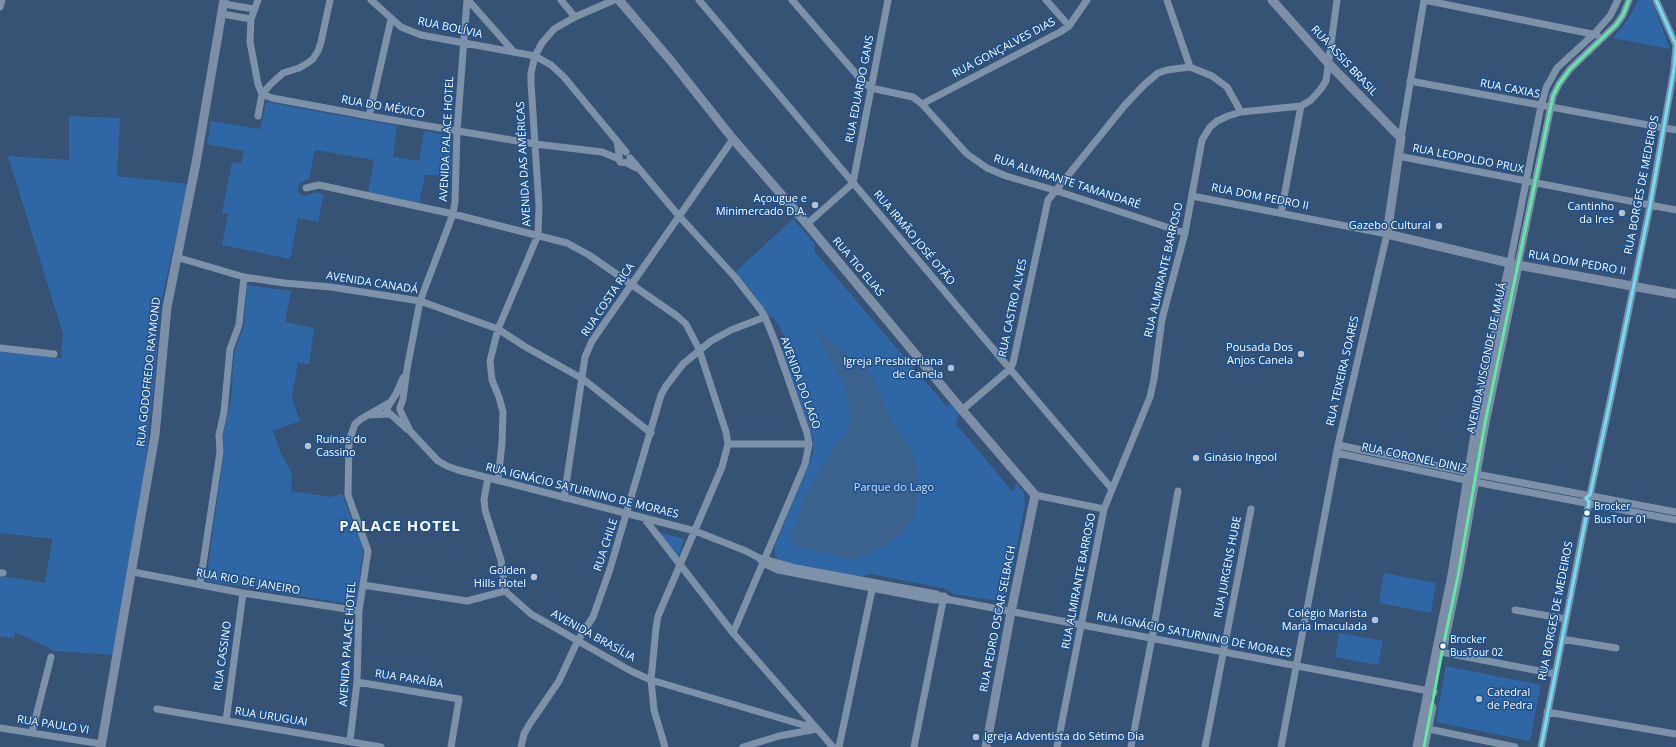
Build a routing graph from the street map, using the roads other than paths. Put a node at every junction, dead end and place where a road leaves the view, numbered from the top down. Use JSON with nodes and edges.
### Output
{"nodes":[{"id":1,"x":2,"y":0,"type":"edge"},
{"id":2,"x":258,"y":0,"type":"edge"},
{"id":3,"x":330,"y":0,"type":"edge"},
{"id":4,"x":371,"y":0,"type":"edge"},
{"id":5,"x":468,"y":0,"type":"edge"},
{"id":6,"x":561,"y":0,"type":"edge"},
{"id":7,"x":614,"y":0,"type":"edge"},
{"id":8,"x":619,"y":0,"type":"edge"},
{"id":9,"x":699,"y":0,"type":"edge"},
{"id":10,"x":792,"y":0,"type":"edge"},
{"id":11,"x":887,"y":0,"type":"edge"},
{"id":12,"x":1046,"y":0,"type":"edge"},
{"id":13,"x":1087,"y":0,"type":"edge"},
{"id":14,"x":1167,"y":0,"type":"edge"},
{"id":15,"x":1272,"y":0,"type":"edge"},
{"id":16,"x":1337,"y":0,"type":"edge"},
{"id":17,"x":1424,"y":0,"type":"edge"},
{"id":18,"x":1618,"y":0,"type":"edge"},
{"id":19,"x":1629,"y":0,"type":"edge"},
{"id":20,"x":1656,"y":0,"type":"edge"},
{"id":21,"x":224,"y":6,"type":"edge"},
{"id":22,"x":0,"y":7,"type":"edge"},
{"id":23,"x":254,"y":9,"type":"junction"},
{"id":24,"x":575,"y":17,"type":"junction"},
{"id":25,"x":252,"y":19,"type":"junction"},
{"id":26,"x":391,"y":20,"type":"junction"},
{"id":27,"x":1069,"y":26,"type":"junction"},
{"id":28,"x":1594,"y":34,"type":"junction"},
{"id":29,"x":1604,"y":36,"type":"junction"},
{"id":30,"x":464,"y":43,"type":"junction"},
{"id":31,"x":1676,"y":45,"type":"edge"},
{"id":32,"x":514,"y":52,"type":"junction"},
{"id":33,"x":535,"y":56,"type":"junction"},
{"id":34,"x":1329,"y":64,"type":"junction"},
{"id":35,"x":1190,"y":67,"type":"junction"},
{"id":36,"x":1410,"y":81,"type":"junction"},
{"id":37,"x":872,"y":88,"type":"junction"},
{"id":38,"x":262,"y":94,"type":"junction"},
{"id":39,"x":922,"y":104,"type":"junction"},
{"id":40,"x":1301,"y":106,"type":"junction"},
{"id":41,"x":1541,"y":106,"type":"junction"},
{"id":42,"x":1551,"y":107,"type":"junction"},
{"id":43,"x":1241,"y":112,"type":"junction"},
{"id":44,"x":258,"y":116,"type":"dead end"},
{"id":45,"x":369,"y":116,"type":"junction"},
{"id":46,"x":1664,"y":128,"type":"junction"},
{"id":47,"x":1676,"y":130,"type":"edge"},
{"id":48,"x":457,"y":131,"type":"junction"},
{"id":49,"x":1401,"y":138,"type":"junction"},
{"id":50,"x":732,"y":139,"type":"junction"},
{"id":51,"x":536,"y":144,"type":"junction"},
{"id":52,"x":623,"y":155,"type":"junction"},
{"id":53,"x":1398,"y":156,"type":"junction"},
{"id":54,"x":1526,"y":181,"type":"junction"},
{"id":55,"x":853,"y":183,"type":"junction"},
{"id":56,"x":1535,"y":183,"type":"junction"},
{"id":57,"x":306,"y":188,"type":"dead end"},
{"id":58,"x":1054,"y":190,"type":"junction"},
{"id":59,"x":1192,"y":196,"type":"junction"},
{"id":60,"x":1650,"y":206,"type":"junction"},
{"id":61,"x":1676,"y":210,"type":"edge"},
{"id":62,"x":1281,"y":213,"type":"junction"},
{"id":63,"x":453,"y":214,"type":"junction"},
{"id":64,"x":679,"y":216,"type":"junction"},
{"id":65,"x":807,"y":224,"type":"junction"},
{"id":66,"x":1185,"y":233,"type":"junction"},
{"id":67,"x":1387,"y":234,"type":"junction"},
{"id":68,"x":538,"y":235,"type":"junction"},
{"id":69,"x":176,"y":257,"type":"junction"},
{"id":70,"x":1514,"y":264,"type":"junction"},
{"id":71,"x":244,"y":277,"type":"junction"},
{"id":72,"x":631,"y":284,"type":"junction"},
{"id":73,"x":1633,"y":286,"type":"junction"},
{"id":74,"x":1676,"y":294,"type":"edge"},
{"id":75,"x":420,"y":301,"type":"junction"},
{"id":76,"x":765,"y":317,"type":"junction"},
{"id":77,"x":498,"y":329,"type":"junction"},
{"id":78,"x":0,"y":348,"type":"edge"},
{"id":79,"x":699,"y":349,"type":"junction"},
{"id":80,"x":54,"y":354,"type":"dead end"},
{"id":81,"x":406,"y":369,"type":"junction"},
{"id":82,"x":1010,"y":369,"type":"junction"},
{"id":83,"x":582,"y":379,"type":"junction"},
{"id":84,"x":390,"y":403,"type":"junction"},
{"id":85,"x":400,"y":409,"type":"junction"},
{"id":86,"x":962,"y":410,"type":"junction"},
{"id":87,"x":391,"y":414,"type":"junction"},
{"id":88,"x":366,"y":415,"type":"junction"},
{"id":89,"x":410,"y":431,"type":"junction"},
{"id":90,"x":651,"y":433,"type":"junction"},
{"id":91,"x":728,"y":444,"type":"junction"},
{"id":92,"x":809,"y":444,"type":"junction"},
{"id":93,"x":1338,"y":445,"type":"junction"},
{"id":94,"x":1337,"y":453,"type":"junction"},
{"id":95,"x":1392,"y":456,"type":"junction"},
{"id":96,"x":1420,"y":462,"type":"junction"},
{"id":97,"x":1390,"y":464,"type":"junction"},
{"id":98,"x":1419,"y":470,"type":"junction"},
{"id":99,"x":1472,"y":477,"type":"junction"},
{"id":100,"x":488,"y":478,"type":"junction"},
{"id":101,"x":498,"y":480,"type":"junction"},
{"id":102,"x":1112,"y":489,"type":"junction"},
{"id":103,"x":1178,"y":491,"type":"dead end"},
{"id":104,"x":1035,"y":495,"type":"junction"},
{"id":105,"x":564,"y":498,"type":"junction"},
{"id":106,"x":1590,"y":499,"type":"junction"},
{"id":107,"x":1104,"y":509,"type":"junction"},
{"id":108,"x":1250,"y":509,"type":"dead end"},
{"id":109,"x":1676,"y":512,"type":"edge"},
{"id":110,"x":627,"y":514,"type":"junction"},
{"id":111,"x":644,"y":518,"type":"junction"},
{"id":112,"x":1676,"y":520,"type":"edge"},
{"id":113,"x":695,"y":531,"type":"junction"},
{"id":114,"x":762,"y":560,"type":"junction"},
{"id":115,"x":681,"y":565,"type":"junction"},
{"id":116,"x":133,"y":572,"type":"dead end"},
{"id":117,"x":200,"y":584,"type":"junction"},
{"id":118,"x":363,"y":585,"type":"junction"},
{"id":119,"x":873,"y":586,"type":"junction"},
{"id":120,"x":505,"y":591,"type":"junction"},
{"id":121,"x":243,"y":594,"type":"junction"},
{"id":122,"x":943,"y":598,"type":"junction"},
{"id":123,"x":1515,"y":610,"type":"dead end"},
{"id":124,"x":359,"y":611,"type":"junction"},
{"id":125,"x":1011,"y":612,"type":"junction"},
{"id":126,"x":1566,"y":619,"type":"junction"},
{"id":127,"x":1081,"y":625,"type":"junction"},
{"id":128,"x":733,"y":632,"type":"junction"},
{"id":129,"x":1152,"y":638,"type":"junction"},
{"id":130,"x":1562,"y":639,"type":"junction"},
{"id":131,"x":578,"y":640,"type":"junction"},
{"id":132,"x":1616,"y":648,"type":"dead end"},
{"id":133,"x":1223,"y":652,"type":"junction"},
{"id":134,"x":1439,"y":652,"type":"junction"},
{"id":135,"x":51,"y":657,"type":"dead end"},
{"id":136,"x":1296,"y":666,"type":"junction"},
{"id":137,"x":1555,"y":674,"type":"junction"},
{"id":138,"x":651,"y":680,"type":"junction"},
{"id":139,"x":357,"y":682,"type":"junction"},
{"id":140,"x":1431,"y":692,"type":"junction"},
{"id":141,"x":157,"y":708,"type":"dead end"},
{"id":142,"x":1548,"y":712,"type":"junction"},
{"id":143,"x":226,"y":721,"type":"junction"},
{"id":144,"x":0,"y":728,"type":"edge"},
{"id":145,"x":1425,"y":728,"type":"junction"},
{"id":146,"x":817,"y":729,"type":"junction"},
{"id":147,"x":32,"y":732,"type":"junction"},
{"id":148,"x":1676,"y":734,"type":"edge"},
{"id":149,"x":350,"y":741,"type":"junction"},
{"id":150,"x":101,"y":746,"type":"edge"},
{"id":151,"x":382,"y":747,"type":"edge"},
{"id":152,"x":451,"y":747,"type":"edge"},
{"id":153,"x":521,"y":747,"type":"edge"},
{"id":154,"x":665,"y":747,"type":"edge"},
{"id":155,"x":743,"y":747,"type":"edge"},
{"id":156,"x":833,"y":747,"type":"edge"},
{"id":157,"x":839,"y":747,"type":"edge"},
{"id":158,"x":914,"y":747,"type":"edge"},
{"id":159,"x":986,"y":747,"type":"edge"},
{"id":160,"x":1057,"y":747,"type":"edge"},
{"id":161,"x":1131,"y":747,"type":"edge"},
{"id":162,"x":1205,"y":747,"type":"edge"},
{"id":163,"x":1281,"y":747,"type":"edge"},
{"id":164,"x":1417,"y":747,"type":"edge"},
{"id":165,"x":1424,"y":747,"type":"edge"},
{"id":166,"x":1515,"y":747,"type":"edge"},
{"id":167,"x":1541,"y":747,"type":"edge"}],
"edges":[{"from":1,"to":22,"type":"street"},
{"from":2,"to":23,"type":"street"},
{"from":3,"to":38,"type":"street"},
{"from":4,"to":26,"type":"street","name":"RUA BOLÍVIA"},
{"from":5,"to":30,"type":"street","name":"AVENIDA PALACE HOTEL"},
{"from":5,"to":32,"type":"street"},
{"from":6,"to":24,"type":"street"},
{"from":7,"to":24,"type":"street","name":"AVENIDA DAS AMÉRICAS"},
{"from":8,"to":50,"type":"main road","name":"RUA TIO ELIAS"},
{"from":9,"to":55,"type":"street","name":"RUA IRMÃO JOSÉ OTÃO"},
{"from":10,"to":37,"type":"street","name":"RUA ALMIRANTE TAMANDARÉ"},
{"from":11,"to":37,"type":"street","name":"RUA EDUARDO GANS"},
{"from":12,"to":27,"type":"street"},
{"from":13,"to":27,"type":"street","name":"RUA GONÇALVES DIAS"},
{"from":14,"to":35,"type":"street"},
{"from":15,"to":34,"type":"main road","name":"RUA ASSIS BRASIL"},
{"from":16,"to":34,"type":"street"},
{"from":17,"to":28,"type":"street"},
{"from":17,"to":36,"type":"street","name":"RUA TEIXEIRA SOARES"},
{"from":18,"to":28,"type":"street","name":"AVENIDA VISCONDE DE MAUÁ"},
{"from":19,"to":29,"type":"street","name":"AVENIDA VISCONDE DE MAUÁ"},
{"from":20,"to":31,"type":"street","name":"RUA BORGES DE MEDEIROS"},
{"from":21,"to":23,"type":"street"},
{"from":21,"to":25,"type":"street"},
{"from":21,"to":69,"type":"main road","name":"RUA GODOFREDO RAYMOND"},
{"from":23,"to":25,"type":"street"},
{"from":24,"to":33,"type":"street","name":"AVENIDA DAS AMÉRICAS"},
{"from":25,"to":38,"type":"street"},
{"from":26,"to":30,"type":"street","name":"RUA BOLÍVIA"},
{"from":26,"to":45,"type":"street"},
{"from":27,"to":39,"type":"street","name":"RUA GONÇALVES DIAS"},
{"from":28,"to":29,"type":"street"},
{"from":28,"to":41,"type":"street","name":"AVENIDA VISCONDE DE MAUÁ"},
{"from":29,"to":42,"type":"street","name":"AVENIDA VISCONDE DE MAUÁ"},
{"from":30,"to":32,"type":"street","name":"RUA BOLÍVIA"},
{"from":30,"to":48,"type":"street","name":"AVENIDA PALACE HOTEL"},
{"from":31,"to":46,"type":"street","name":"RUA BORGES DE MEDEIROS"},
{"from":32,"to":33,"type":"street","name":"RUA BOLÍVIA"},
{"from":33,"to":51,"type":"street","name":"AVENIDA DAS AMÉRICAS"},
{"from":33,"to":52,"type":"street","name":"AVENIDA DO LAGO"},
{"from":34,"to":40,"type":"street"},
{"from":34,"to":49,"type":"main road","name":"RUA ASSIS BRASIL"},
{"from":35,"to":43,"type":"street"},
{"from":35,"to":58,"type":"street","name":"RUA CASTRO ALVES"},
{"from":36,"to":41,"type":"street","name":"RUA CAXIAS"},
{"from":36,"to":49,"type":"street","name":"RUA TEIXEIRA SOARES"},
{"from":37,"to":39,"type":"street","name":"RUA ALMIRANTE TAMANDARÉ"},
{"from":37,"to":55,"type":"street","name":"RUA EDUARDO GANS"},
{"from":38,"to":44,"type":"street"},
{"from":38,"to":45,"type":"street","name":"RUA DO MÉXICO"},
{"from":39,"to":58,"type":"street","name":"RUA ALMIRANTE TAMANDARÉ"},
{"from":40,"to":43,"type":"street","name":"RUA ALMIRANTE BARROSO"},
{"from":40,"to":62,"type":"street"},
{"from":41,"to":42,"type":"street","name":"RUA CAXIAS"},
{"from":41,"to":54,"type":"street","name":"AVENIDA VISCONDE DE MAUÁ"},
{"from":42,"to":46,"type":"street","name":"RUA CAXIAS"},
{"from":42,"to":56,"type":"street","name":"AVENIDA VISCONDE DE MAUÁ"},
{"from":43,"to":59,"type":"street","name":"RUA ALMIRANTE BARROSO"},
{"from":45,"to":48,"type":"street","name":"RUA DO MÉXICO"},
{"from":46,"to":47,"type":"street","name":"RUA CAXIAS"},
{"from":46,"to":60,"type":"street","name":"RUA BORGES DE MEDEIROS"},
{"from":48,"to":51,"type":"street","name":"RUA DO MÉXICO"},
{"from":48,"to":63,"type":"street","name":"AVENIDA PALACE HOTEL"},
{"from":49,"to":53,"type":"main road","name":"RUA TEIXEIRA SOARES"},
{"from":50,"to":64,"type":"street","name":"RUA COSTA RICA"},
{"from":50,"to":65,"type":"main road","name":"RUA TIO ELIAS"},
{"from":51,"to":52,"type":"street","name":"RUA DO MÉXICO"},
{"from":51,"to":68,"type":"street","name":"AVENIDA DAS AMÉRICAS"},
{"from":52,"to":64,"type":"street","name":"AVENIDA DO LAGO"},
{"from":53,"to":54,"type":"street","name":"RUA LEOPOLDO PRUX"},
{"from":53,"to":67,"type":"main road","name":"RUA TEIXEIRA SOARES"},
{"from":54,"to":56,"type":"street","name":"RUA LEOPOLDO PRUX"},
{"from":54,"to":70,"type":"street","name":"AVENIDA VISCONDE DE MAUÁ"},
{"from":55,"to":65,"type":"street"},
{"from":55,"to":82,"type":"street","name":"RUA IRMÃO JOSÉ OTÃO"},
{"from":56,"to":60,"type":"street","name":"RUA LEOPOLDO PRUX"},
{"from":56,"to":70,"type":"street","name":"AVENIDA VISCONDE DE MAUÁ"},
{"from":57,"to":63,"type":"street"},
{"from":58,"to":66,"type":"street","name":"RUA ALMIRANTE TAMANDARÉ"},
{"from":58,"to":82,"type":"street","name":"RUA CASTRO ALVES"},
{"from":59,"to":62,"type":"street","name":"RUA DOM PEDRO II"},
{"from":59,"to":66,"type":"street","name":"RUA ALMIRANTE BARROSO"},
{"from":60,"to":61,"type":"street","name":"RUA LEOPOLDO PRUX"},
{"from":60,"to":73,"type":"street","name":"RUA BORGES DE MEDEIROS"},
{"from":62,"to":67,"type":"street","name":"RUA DOM PEDRO II"},
{"from":63,"to":68,"type":"street"},
{"from":63,"to":75,"type":"street","name":"AVENIDA PALACE HOTEL"},
{"from":64,"to":72,"type":"street","name":"RUA COSTA RICA"},
{"from":64,"to":76,"type":"street","name":"AVENIDA DO LAGO"},
{"from":65,"to":86,"type":"main road","name":"RUA TIO ELIAS"},
{"from":66,"to":102,"type":"street","name":"RUA ALMIRANTE BARROSO"},
{"from":67,"to":70,"type":"main road","name":"RUA DOM PEDRO II"},
{"from":67,"to":93,"type":"street","name":"RUA TEIXEIRA SOARES"},
{"from":68,"to":72,"type":"street"},
{"from":68,"to":77,"type":"street","name":"AVENIDA DAS AMÉRICAS"},
{"from":69,"to":71,"type":"street","name":"AVENIDA CANADÁ"},
{"from":69,"to":150,"type":"main road","name":"RUA GODOFREDO RAYMOND"},
{"from":70,"to":73,"type":"main road","name":"RUA DOM PEDRO II"},
{"from":70,"to":99,"type":"main road","name":"AVENIDA VISCONDE DE MAUÁ"},
{"from":71,"to":75,"type":"street","name":"AVENIDA CANADÁ"},
{"from":71,"to":117,"type":"street"},
{"from":72,"to":79,"type":"street"},
{"from":72,"to":83,"type":"street","name":"RUA COSTA RICA"},
{"from":73,"to":74,"type":"main road","name":"RUA DOM PEDRO II"},
{"from":73,"to":106,"type":"street","name":"RUA BORGES DE MEDEIROS"},
{"from":75,"to":77,"type":"street","name":"AVENIDA CANADÁ"},
{"from":75,"to":81,"type":"street","name":"AVENIDA PALACE HOTEL"},
{"from":76,"to":79,"type":"street","name":"RUA CHILE"},
{"from":76,"to":92,"type":"street","name":"AVENIDA DO LAGO"},
{"from":77,"to":83,"type":"street","name":"AVENIDA CANADÁ"},
{"from":77,"to":101,"type":"street","name":"AVENIDA DAS AMÉRICAS"},
{"from":78,"to":80,"type":"street"},
{"from":79,"to":90,"type":"street","name":"RUA CHILE"},
{"from":79,"to":91,"type":"street"},
{"from":81,"to":84,"type":"street","name":"AVENIDA PALACE HOTEL"},
{"from":81,"to":85,"type":"street","name":"AVENIDA PALACE HOTEL"},
{"from":82,"to":86,"type":"street","name":"RUA CASTRO ALVES"},
{"from":82,"to":102,"type":"street","name":"RUA IRMÃO JOSÉ OTÃO"},
{"from":83,"to":90,"type":"street","name":"AVENIDA CANADÁ"},
{"from":83,"to":105,"type":"street","name":"RUA COSTA RICA"},
{"from":84,"to":85,"type":"street"},
{"from":84,"to":87,"type":"street"},
{"from":84,"to":88,"type":"street","name":"AVENIDA PALACE HOTEL"},
{"from":85,"to":87,"type":"street"},
{"from":85,"to":89,"type":"street","name":"RUA IGNÁCIO SATURNINO DE MORAES"},
{"from":86,"to":104,"type":"main road","name":"RUA TIO ELIAS"},
{"from":87,"to":88,"type":"street"},
{"from":87,"to":89,"type":"street","name":"RUA IGNÁCIO SATURNINO DE MORAES"},
{"from":88,"to":118,"type":"street","name":"AVENIDA PALACE HOTEL"},
{"from":89,"to":100,"type":"street","name":"RUA IGNÁCIO SATURNINO DE MORAES"},
{"from":90,"to":110,"type":"street","name":"RUA CHILE"},
{"from":91,"to":92,"type":"street"},
{"from":91,"to":113,"type":"street"},
{"from":92,"to":114,"type":"street","name":"AVENIDA DO LAGO"},
{"from":93,"to":94,"type":"street","name":"RUA TEIXEIRA SOARES"},
{"from":93,"to":95,"type":"street","name":"RUA CORONEL DINIZ"},
{"from":94,"to":97,"type":"street","name":"RUA CORONEL DINIZ"},
{"from":94,"to":136,"type":"street","name":"RUA TEIXEIRA SOARES"},
{"from":95,"to":96,"type":"street","name":"RUA CORONEL DINIZ"},
{"from":95,"to":97,"type":"street"},
{"from":96,"to":98,"type":"street"},
{"from":96,"to":99,"type":"street","name":"RUA CORONEL DINIZ"},
{"from":97,"to":98,"type":"street","name":"RUA CORONEL DINIZ"},
{"from":98,"to":99,"type":"street","name":"RUA CORONEL DINIZ"},
{"from":99,"to":106,"type":"street","name":"RUA CORONEL DINIZ"},
{"from":99,"to":134,"type":"main road","name":"AVENIDA VISCONDE DE MAUÁ"},
{"from":100,"to":101,"type":"street","name":"RUA IGNÁCIO SATURNINO DE MORAES"},
{"from":100,"to":120,"type":"street"},
{"from":101,"to":105,"type":"street","name":"RUA IGNÁCIO SATURNINO DE MORAES"},
{"from":102,"to":107,"type":"street","name":"RUA ALMIRANTE BARROSO"},
{"from":103,"to":129,"type":"street"},
{"from":104,"to":107,"type":"street"},
{"from":104,"to":125,"type":"main road","name":"RUA PEDRO OSCAR SELBACH"},
{"from":105,"to":110,"type":"street","name":"RUA IGNÁCIO SATURNINO DE MORAES"},
{"from":106,"to":109,"type":"street","name":"RUA CORONEL DINIZ"},
{"from":106,"to":112,"type":"street","name":"RUA CORONEL DINIZ"},
{"from":106,"to":126,"type":"street","name":"RUA BORGES DE MEDEIROS"},
{"from":107,"to":127,"type":"street","name":"RUA ALMIRANTE BARROSO"},
{"from":108,"to":133,"type":"street","name":"RUA JURGENS HUBE"},
{"from":110,"to":111,"type":"street","name":"RUA IGNÁCIO SATURNINO DE MORAES"},
{"from":110,"to":131,"type":"street","name":"RUA CHILE"},
{"from":111,"to":113,"type":"street","name":"RUA IGNÁCIO SATURNINO DE MORAES"},
{"from":111,"to":115,"type":"street"},
{"from":113,"to":114,"type":"street","name":"RUA IGNÁCIO SATURNINO DE MORAES"},
{"from":113,"to":115,"type":"street"},
{"from":114,"to":119,"type":"street","name":"RUA IGNÁCIO SATURNINO DE MORAES"},
{"from":114,"to":128,"type":"street","name":"AVENIDA DO LAGO"},
{"from":115,"to":128,"type":"street"},
{"from":115,"to":138,"type":"street"},
{"from":116,"to":117,"type":"street","name":"RUA RIO DE JANEIRO"},
{"from":117,"to":121,"type":"street","name":"RUA RIO DE JANEIRO"},
{"from":118,"to":120,"type":"street"},
{"from":118,"to":124,"type":"street","name":"AVENIDA PALACE HOTEL"},
{"from":119,"to":122,"type":"street","name":"RUA IGNÁCIO SATURNINO DE MORAES"},
{"from":119,"to":157,"type":"street"},
{"from":120,"to":131,"type":"street","name":"AVENIDA BRASÍLIA"},
{"from":121,"to":124,"type":"street","name":"RUA RIO DE JANEIRO"},
{"from":121,"to":143,"type":"street","name":"RUA CASSINO"},
{"from":122,"to":125,"type":"street","name":"RUA IGNÁCIO SATURNINO DE MORAES"},
{"from":122,"to":158,"type":"street"},
{"from":123,"to":126,"type":"street"},
{"from":124,"to":139,"type":"street","name":"AVENIDA PALACE HOTEL"},
{"from":125,"to":127,"type":"street","name":"RUA IGNÁCIO SATURNINO DE MORAES"},
{"from":125,"to":159,"type":"main road","name":"RUA PEDRO OSCAR SELBACH"},
{"from":126,"to":130,"type":"street","name":"RUA BORGES DE MEDEIROS"},
{"from":127,"to":129,"type":"street","name":"RUA IGNÁCIO SATURNINO DE MORAES"},
{"from":127,"to":160,"type":"street","name":"RUA ALMIRANTE BARROSO"},
{"from":128,"to":146,"type":"street"},
{"from":129,"to":133,"type":"street","name":"RUA IGNÁCIO SATURNINO DE MORAES"},
{"from":129,"to":161,"type":"street"},
{"from":130,"to":132,"type":"street"},
{"from":130,"to":137,"type":"street","name":"RUA BORGES DE MEDEIROS"},
{"from":131,"to":138,"type":"street","name":"AVENIDA BRASÍLIA"},
{"from":131,"to":153,"type":"street","name":"RUA CHILE"},
{"from":133,"to":136,"type":"street","name":"RUA IGNÁCIO SATURNINO DE MORAES"},
{"from":133,"to":162,"type":"street","name":"RUA JURGENS HUBE"},
{"from":134,"to":137,"type":"street"},
{"from":134,"to":140,"type":"main road","name":"AVENIDA VISCONDE DE MAUÁ"},
{"from":135,"to":147,"type":"street"},
{"from":136,"to":140,"type":"street","name":"RUA IGNÁCIO SATURNINO DE MORAES"},
{"from":136,"to":163,"type":"street","name":"RUA TEIXEIRA SOARES"},
{"from":137,"to":142,"type":"street","name":"RUA BORGES DE MEDEIROS"},
{"from":138,"to":146,"type":"street","name":"AVENIDA BRASÍLIA"},
{"from":138,"to":154,"type":"street"},
{"from":139,"to":149,"type":"street","name":"AVENIDA PALACE HOTEL"},
{"from":139,"to":152,"type":"street","name":"RUA PARAÍBA"},
{"from":140,"to":145,"type":"main road","name":"AVENIDA VISCONDE DE MAUÁ"},
{"from":141,"to":143,"type":"street","name":"RUA URUGUAI"},
{"from":142,"to":148,"type":"street"},
{"from":142,"to":167,"type":"street","name":"RUA BORGES DE MEDEIROS"},
{"from":143,"to":149,"type":"street","name":"RUA URUGUAI"},
{"from":144,"to":147,"type":"street","name":"RUA PAULO VI"},
{"from":145,"to":164,"type":"main road","name":"AVENIDA VISCONDE DE MAUÁ"},
{"from":145,"to":165,"type":"main road","name":"AVENIDA VISCONDE DE MAUÁ"},
{"from":145,"to":166,"type":"street"},
{"from":146,"to":155,"type":"street"},
{"from":146,"to":156,"type":"street"},
{"from":147,"to":150,"type":"street","name":"RUA PAULO VI"},
{"from":149,"to":151,"type":"street","name":"RUA URUGUAI"}]}
